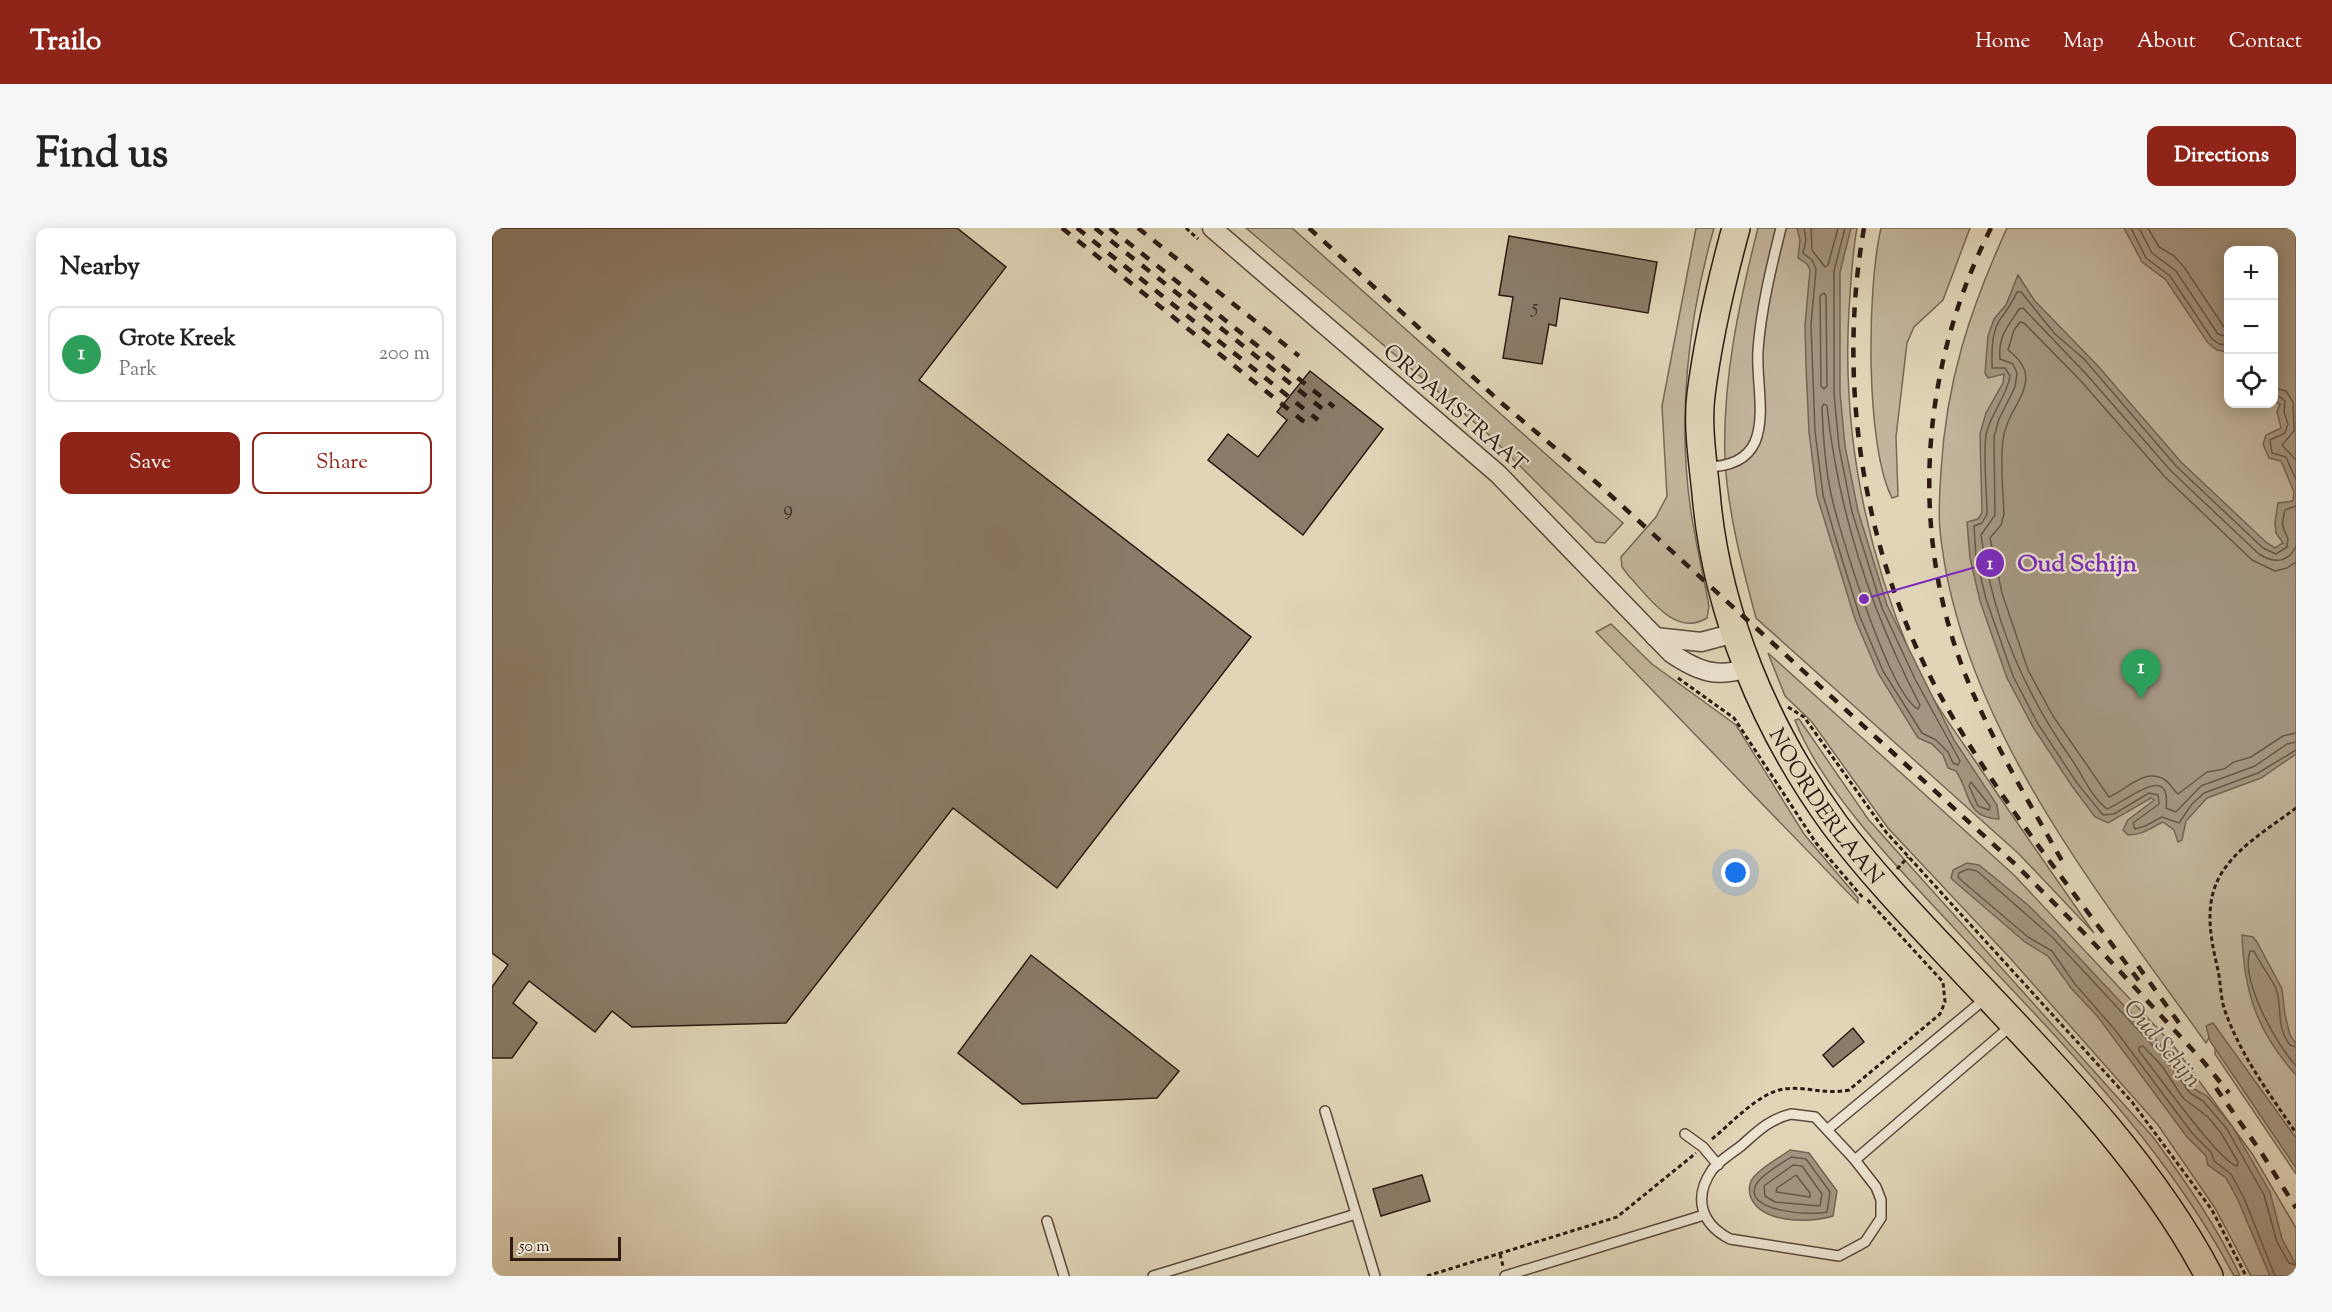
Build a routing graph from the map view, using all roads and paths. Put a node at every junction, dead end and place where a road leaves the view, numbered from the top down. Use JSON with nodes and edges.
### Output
{"nodes":[{"id":1,"x":1186,"y":228,"type":"edge"},
{"id":2,"x":1736,"y":228,"type":"edge"},
{"id":3,"x":1781,"y":228,"type":"edge"},
{"id":4,"x":1208,"y":236,"type":"edge"},
{"id":5,"x":1703,"y":467,"type":"junction"},
{"id":6,"x":1735,"y":633,"type":"junction"},
{"id":7,"x":1655,"y":637,"type":"junction"},
{"id":8,"x":1749,"y":668,"type":"junction"},
{"id":9,"x":1670,"y":672,"type":"dead end"},
{"id":10,"x":1784,"y":703,"type":"dead end"},
{"id":11,"x":2296,"y":808,"type":"edge"},
{"id":12,"x":1908,"y":857,"type":"junction"},
{"id":13,"x":1873,"y":891,"type":"junction"},
{"id":14,"x":1988,"y":996,"type":"junction"},
{"id":15,"x":2014,"y":1024,"type":"junction"},
{"id":16,"x":1324,"y":1112,"type":"dead end"},
{"id":17,"x":1828,"y":1129,"type":"junction"},
{"id":18,"x":2296,"y":1133,"type":"edge"},
{"id":19,"x":1685,"y":1134,"type":"dead end"},
{"id":20,"x":1703,"y":1147,"type":"junction"},
{"id":21,"x":1855,"y":1160,"type":"junction"},
{"id":22,"x":1718,"y":1165,"type":"junction"},
{"id":23,"x":1356,"y":1214,"type":"junction"},
{"id":24,"x":1704,"y":1215,"type":"junction"},
{"id":25,"x":1047,"y":1221,"type":"dead end"},
{"id":26,"x":1064,"y":1276,"type":"edge"},
{"id":27,"x":1153,"y":1276,"type":"edge"},
{"id":28,"x":1375,"y":1276,"type":"edge"},
{"id":29,"x":1427,"y":1276,"type":"edge"},
{"id":30,"x":1505,"y":1276,"type":"edge"},
{"id":31,"x":2209,"y":1276,"type":"edge"},
{"id":32,"x":2246,"y":1276,"type":"edge"}],
"edges":[{"from":1,"to":4,"type":"path"},
{"from":2,"to":5,"type":"main road","name":"NOORDERLAAN"},
{"from":3,"to":5,"type":"lane"},
{"from":4,"to":7,"type":"street","name":"ORDAMSTRAAT"},
{"from":5,"to":6,"type":"main road","name":"NOORDERLAAN"},
{"from":6,"to":7,"type":"street"},
{"from":6,"to":8,"type":"main road","name":"NOORDERLAAN"},
{"from":7,"to":8,"type":"street","name":"ORDAMSTRAAT"},
{"from":8,"to":13,"type":"main road","name":"NOORDERLAAN"},
{"from":9,"to":13,"type":"path"},
{"from":10,"to":12,"type":"path"},
{"from":11,"to":18,"type":"path"},
{"from":12,"to":13,"type":"path"},
{"from":12,"to":32,"type":"path"},
{"from":13,"to":14,"type":"main road","name":"NOORDERLAAN"},
{"from":13,"to":20,"type":"path"},
{"from":14,"to":15,"type":"main road","name":"NOORDERLAAN"},
{"from":14,"to":17,"type":"lane"},
{"from":15,"to":21,"type":"lane"},
{"from":15,"to":31,"type":"main road","name":"NOORDERLAAN"},
{"from":16,"to":23,"type":"lane"},
{"from":17,"to":21,"type":"lane"},
{"from":17,"to":22,"type":"lane"},
{"from":19,"to":20,"type":"lane"},
{"from":20,"to":22,"type":"lane"},
{"from":20,"to":29,"type":"path"},
{"from":21,"to":24,"type":"lane"},
{"from":22,"to":24,"type":"lane"},
{"from":23,"to":27,"type":"lane"},
{"from":23,"to":28,"type":"lane"},
{"from":24,"to":30,"type":"lane"},
{"from":25,"to":26,"type":"lane"}]}
